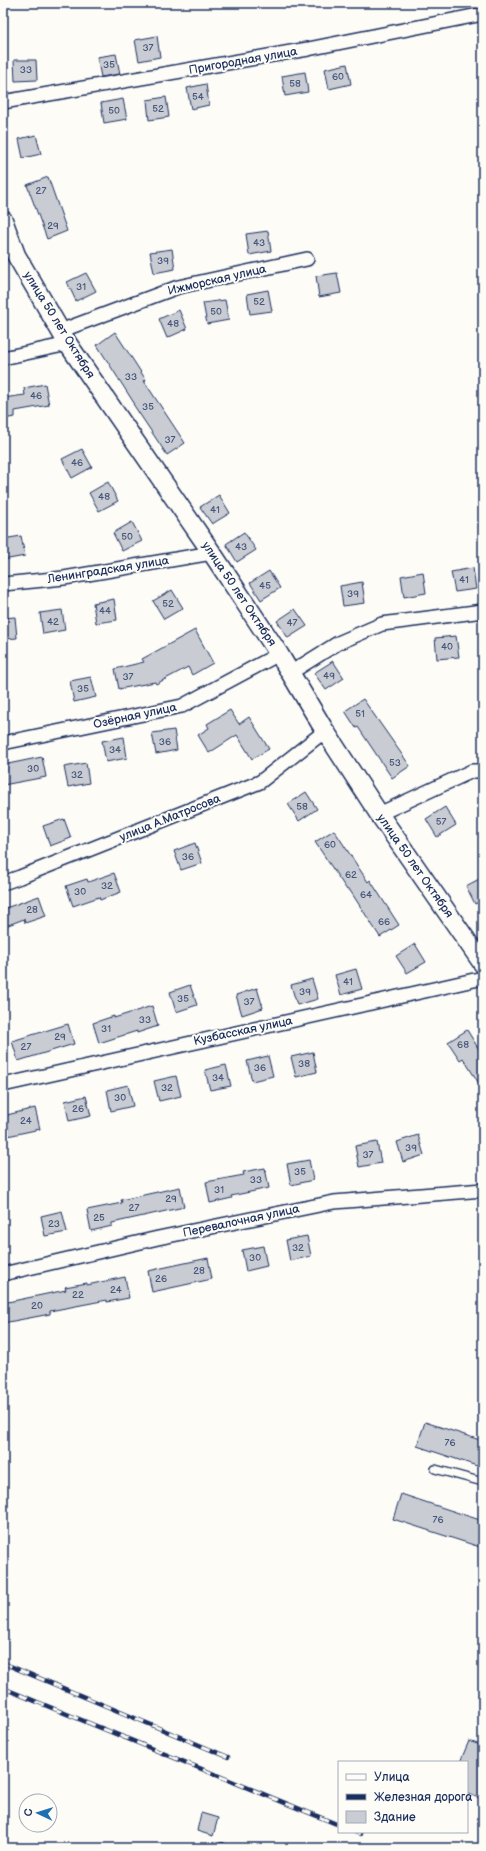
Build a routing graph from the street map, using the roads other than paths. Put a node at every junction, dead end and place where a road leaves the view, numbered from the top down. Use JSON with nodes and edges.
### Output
{"nodes":[{"id":1,"x":483,"y":14,"type":"edge"},
{"id":2,"x":3,"y":102,"type":"edge"},
{"id":3,"x":3,"y":220,"type":"edge"},
{"id":4,"x":307,"y":259,"type":"dead end"},
{"id":5,"x":64,"y":337,"type":"junction"},
{"id":6,"x":3,"y":358,"type":"edge"},
{"id":7,"x":212,"y":553,"type":"junction"},
{"id":8,"x":3,"y":584,"type":"edge"},
{"id":9,"x":483,"y":611,"type":"edge"},
{"id":10,"x":280,"y":654,"type":"junction"},
{"id":11,"x":290,"y":673,"type":"junction"},
{"id":12,"x":325,"y":731,"type":"junction"},
{"id":13,"x":3,"y":743,"type":"edge"},
{"id":14,"x":483,"y":771,"type":"edge"},
{"id":15,"x":378,"y":814,"type":"junction"},
{"id":16,"x":3,"y":883,"type":"edge"},
{"id":17,"x":483,"y":964,"type":"edge"},
{"id":18,"x":483,"y":978,"type":"edge"},
{"id":19,"x":3,"y":1084,"type":"edge"},
{"id":20,"x":483,"y":1190,"type":"edge"},
{"id":21,"x":3,"y":1274,"type":"edge"},
{"id":22,"x":435,"y":1469,"type":"dead end"},
{"id":23,"x":483,"y":1482,"type":"edge"}],
"edges":[{"from":1,"to":2,"type":"street","name":"Пригородная улица"},
{"from":3,"to":5,"type":"main road","name":"улица 50 лет Октября"},
{"from":4,"to":5,"type":"street","name":"Ижморская улица"},
{"from":5,"to":6,"type":"street","name":"Ижморская улица"},
{"from":5,"to":7,"type":"main road","name":"улица 50 лет Октября"},
{"from":7,"to":8,"type":"street","name":"Ленинградская улица"},
{"from":7,"to":10,"type":"main road","name":"улица 50 лет Октября"},
{"from":9,"to":11,"type":"street"},
{"from":10,"to":11,"type":"main road","name":"улица 50 лет Октября"},
{"from":10,"to":13,"type":"street","name":"Озёрная улица"},
{"from":11,"to":12,"type":"main road","name":"улица 50 лет Октября"},
{"from":12,"to":15,"type":"main road","name":"улица 50 лет Октября"},
{"from":12,"to":16,"type":"street","name":"улица А.Матросова"},
{"from":14,"to":15,"type":"street"},
{"from":15,"to":17,"type":"main road","name":"улица 50 лет Октября"},
{"from":18,"to":19,"type":"street","name":"Кузбасская улица"},
{"from":20,"to":21,"type":"street","name":"Перевалочная улица"},
{"from":22,"to":23,"type":"lane"}]}
